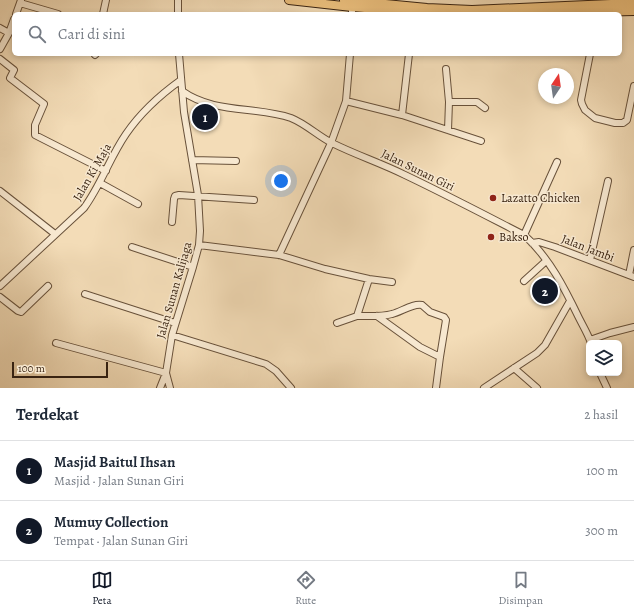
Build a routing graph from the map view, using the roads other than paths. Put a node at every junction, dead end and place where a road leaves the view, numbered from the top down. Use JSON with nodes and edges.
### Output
{"nodes":[{"id":1,"x":106,"y":0,"type":"edge"},
{"id":2,"x":178,"y":0,"type":"edge"},
{"id":3,"x":289,"y":0,"type":"edge"},
{"id":4,"x":344,"y":0,"type":"edge"},
{"id":5,"x":21,"y":2,"type":"edge"},
{"id":6,"x":525,"y":3,"type":"edge"},
{"id":7,"x":634,"y":3,"type":"edge"},
{"id":8,"x":578,"y":9,"type":"junction"},
{"id":9,"x":352,"y":11,"type":"edge"},
{"id":10,"x":634,"y":11,"type":"edge"},
{"id":11,"x":17,"y":12,"type":"edge"},
{"id":12,"x":52,"y":12,"type":"edge"},
{"id":13,"x":103,"y":12,"type":"edge"},
{"id":14,"x":178,"y":12,"type":"edge"},
{"id":15,"x":382,"y":12,"type":"edge"},
{"id":16,"x":534,"y":12,"type":"edge"},
{"id":17,"x":592,"y":12,"type":"edge"},
{"id":18,"x":615,"y":12,"type":"edge"},
{"id":19,"x":12,"y":25,"type":"edge"},
{"id":20,"x":0,"y":28,"type":"edge"},
{"id":21,"x":9,"y":33,"type":"junction"},
{"id":22,"x":0,"y":49,"type":"edge"},
{"id":23,"x":180,"y":56,"type":"edge"},
{"id":24,"x":350,"y":56,"type":"edge"},
{"id":25,"x":409,"y":56,"type":"edge"},
{"id":26,"x":590,"y":56,"type":"edge"},
{"id":27,"x":0,"y":59,"type":"edge"},
{"id":28,"x":446,"y":69,"type":"dead end"},
{"id":29,"x":181,"y":80,"type":"junction"},
{"id":30,"x":634,"y":86,"type":"edge"},
{"id":31,"x":182,"y":92,"type":"junction"},
{"id":32,"x":346,"y":101,"type":"junction"},
{"id":33,"x":449,"y":102,"type":"junction"},
{"id":34,"x":485,"y":108,"type":"dead end"},
{"id":35,"x":402,"y":115,"type":"junction"},
{"id":36,"x":448,"y":130,"type":"junction"},
{"id":37,"x":481,"y":141,"type":"dead end"},
{"id":38,"x":331,"y":143,"type":"junction"},
{"id":39,"x":192,"y":160,"type":"junction"},
{"id":40,"x":236,"y":161,"type":"dead end"},
{"id":41,"x":557,"y":162,"type":"dead end"},
{"id":42,"x":106,"y":171,"type":"junction"},
{"id":43,"x":608,"y":180,"type":"dead end"},
{"id":44,"x":100,"y":183,"type":"junction"},
{"id":45,"x":0,"y":191,"type":"edge"},
{"id":46,"x":198,"y":196,"type":"junction"},
{"id":47,"x":254,"y":200,"type":"dead end"},
{"id":48,"x":138,"y":204,"type":"dead end"},
{"id":49,"x":172,"y":222,"type":"dead end"},
{"id":50,"x":55,"y":234,"type":"junction"},
{"id":51,"x":524,"y":236,"type":"junction"},
{"id":52,"x":532,"y":243,"type":"junction"},
{"id":53,"x":199,"y":245,"type":"junction"},
{"id":54,"x":132,"y":247,"type":"dead end"},
{"id":55,"x":634,"y":250,"type":"edge"},
{"id":56,"x":279,"y":256,"type":"junction"},
{"id":57,"x":590,"y":260,"type":"junction"},
{"id":58,"x":546,"y":261,"type":"junction"},
{"id":59,"x":193,"y":267,"type":"junction"},
{"id":60,"x":631,"y":276,"type":"edge"},
{"id":61,"x":3,"y":278,"type":"edge"},
{"id":62,"x":369,"y":279,"type":"junction"},
{"id":63,"x":524,"y":281,"type":"dead end"},
{"id":64,"x":392,"y":282,"type":"dead end"},
{"id":65,"x":0,"y":286,"type":"edge"},
{"id":66,"x":48,"y":286,"type":"dead end"},
{"id":67,"x":85,"y":294,"type":"dead end"},
{"id":68,"x":0,"y":297,"type":"edge"},
{"id":69,"x":570,"y":301,"type":"junction"},
{"id":70,"x":357,"y":316,"type":"junction"},
{"id":71,"x":377,"y":316,"type":"junction"},
{"id":72,"x":175,"y":323,"type":"junction"},
{"id":73,"x":337,"y":323,"type":"dead end"},
{"id":74,"x":634,"y":327,"type":"edge"},
{"id":75,"x":172,"y":335,"type":"junction"},
{"id":76,"x":589,"y":340,"type":"edge"},
{"id":77,"x":594,"y":340,"type":"edge"},
{"id":78,"x":56,"y":343,"type":"dead end"},
{"id":79,"x":440,"y":357,"type":"junction"},
{"id":80,"x":514,"y":368,"type":"junction"},
{"id":81,"x":166,"y":373,"type":"junction"},
{"id":82,"x":601,"y":376,"type":"edge"},
{"id":83,"x":160,"y":388,"type":"edge"},
{"id":84,"x":170,"y":388,"type":"edge"},
{"id":85,"x":291,"y":388,"type":"edge"},
{"id":86,"x":436,"y":388,"type":"edge"},
{"id":87,"x":484,"y":388,"type":"edge"},
{"id":88,"x":537,"y":388,"type":"edge"},
{"id":89,"x":607,"y":388,"type":"edge"}],
"edges":[{"from":1,"to":13,"type":"street"},
{"from":2,"to":14,"type":"street"},
{"from":3,"to":9,"type":"main road"},
{"from":4,"to":6,"type":"main road"},
{"from":5,"to":11,"type":"street"},
{"from":5,"to":12,"type":"street"},
{"from":6,"to":8,"type":"main road"},
{"from":7,"to":8,"type":"main road"},
{"from":8,"to":16,"type":"main road"},
{"from":8,"to":17,"type":"main road"},
{"from":9,"to":15,"type":"main road"},
{"from":10,"to":18,"type":"main road"},
{"from":19,"to":21,"type":"street"},
{"from":20,"to":21,"type":"street"},
{"from":21,"to":22,"type":"street"},
{"from":23,"to":29,"type":"street","name":"Jalan Sunan Kalijaga"},
{"from":24,"to":32,"type":"street"},
{"from":25,"to":35,"type":"street"},
{"from":26,"to":30,"type":"street"},
{"from":27,"to":42,"type":"street"},
{"from":28,"to":33,"type":"street"},
{"from":29,"to":31,"type":"street","name":"Jalan Sunan Kalijaga"},
{"from":29,"to":42,"type":"street","name":"Jalan Ki Maja"},
{"from":31,"to":38,"type":"street","name":"Jalan Sunan Giri"},
{"from":31,"to":39,"type":"street","name":"Jalan Sunan Kalijaga"},
{"from":32,"to":35,"type":"street"},
{"from":32,"to":38,"type":"street"},
{"from":33,"to":34,"type":"street"},
{"from":33,"to":36,"type":"street"},
{"from":35,"to":36,"type":"street"},
{"from":36,"to":37,"type":"street"},
{"from":38,"to":51,"type":"street","name":"Jalan Sunan Giri"},
{"from":38,"to":56,"type":"street"},
{"from":39,"to":40,"type":"street"},
{"from":39,"to":46,"type":"street","name":"Jalan Sunan Kalijaga"},
{"from":41,"to":51,"type":"street"},
{"from":42,"to":44,"type":"street","name":"Jalan Ki Maja"},
{"from":43,"to":57,"type":"street"},
{"from":44,"to":48,"type":"street"},
{"from":44,"to":50,"type":"street","name":"Jalan Ki Maja"},
{"from":45,"to":50,"type":"street"},
{"from":46,"to":47,"type":"street"},
{"from":46,"to":49,"type":"street"},
{"from":46,"to":53,"type":"street","name":"Jalan Sunan Kalijaga"},
{"from":50,"to":61,"type":"street","name":"Jalan Ki Maja"},
{"from":51,"to":52,"type":"street","name":"Jalan Sunan Giri"},
{"from":52,"to":57,"type":"street","name":"Jalan Jambi"},
{"from":52,"to":58,"type":"street","name":"Jalan Sunan Giri"},
{"from":53,"to":56,"type":"street"},
{"from":53,"to":59,"type":"street","name":"Jalan Sunan Kalijaga"},
{"from":54,"to":59,"type":"street"},
{"from":55,"to":60,"type":"street"},
{"from":56,"to":62,"type":"street"},
{"from":57,"to":60,"type":"street","name":"Jalan Jambi"},
{"from":58,"to":63,"type":"street"},
{"from":58,"to":69,"type":"street","name":"Jalan Sunan Giri"},
{"from":59,"to":72,"type":"street","name":"Jalan Sunan Kalijaga"},
{"from":61,"to":65,"type":"street","name":"Jalan Ki Maja"},
{"from":62,"to":64,"type":"street"},
{"from":62,"to":70,"type":"street"},
{"from":66,"to":68,"type":"street"},
{"from":67,"to":72,"type":"street"},
{"from":69,"to":76,"type":"street","name":"Jalan Sunan Giri"},
{"from":69,"to":80,"type":"street"},
{"from":70,"to":71,"type":"street"},
{"from":70,"to":73,"type":"street"},
{"from":71,"to":79,"type":"street"},
{"from":71,"to":79,"type":"street"},
{"from":72,"to":75,"type":"street","name":"Jalan Sunan Kalijaga"},
{"from":74,"to":77,"type":"street"},
{"from":75,"to":81,"type":"street","name":"Jalan Sunan Kalijaga"},
{"from":75,"to":85,"type":"street"},
{"from":78,"to":81,"type":"street"},
{"from":79,"to":86,"type":"street"},
{"from":80,"to":87,"type":"street"},
{"from":80,"to":88,"type":"street"},
{"from":81,"to":83,"type":"street","name":"Jalan Sunan Kalijaga"},
{"from":81,"to":84,"type":"street"},
{"from":82,"to":89,"type":"street"}]}
